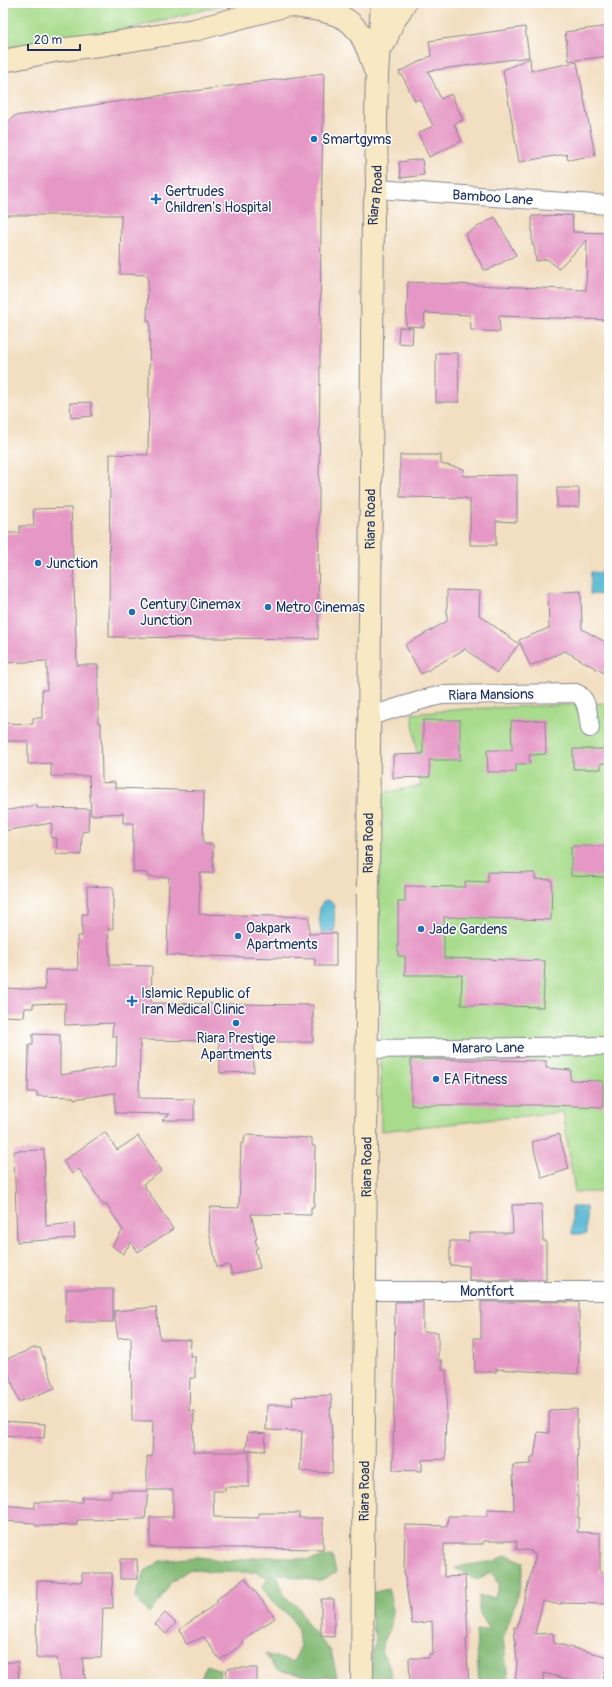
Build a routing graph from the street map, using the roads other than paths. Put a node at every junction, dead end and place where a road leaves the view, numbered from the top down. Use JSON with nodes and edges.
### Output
{"nodes":[{"id":1,"x":382,"y":3,"type":"edge"},
{"id":2,"x":405,"y":3,"type":"edge"},
{"id":3,"x":291,"y":4,"type":"edge"},
{"id":4,"x":3,"y":61,"type":"edge"},
{"id":5,"x":378,"y":69,"type":"junction"},
{"id":6,"x":377,"y":189,"type":"junction"},
{"id":7,"x":609,"y":205,"type":"edge"},
{"id":8,"x":369,"y":716,"type":"junction"},
{"id":9,"x":590,"y":728,"type":"dead end"},
{"id":10,"x":609,"y":1046,"type":"edge"},
{"id":11,"x":366,"y":1049,"type":"junction"},
{"id":12,"x":366,"y":1291,"type":"junction"},
{"id":13,"x":609,"y":1291,"type":"edge"},
{"id":14,"x":362,"y":1684,"type":"edge"}],
"edges":[{"from":1,"to":5,"type":"street","name":"Riara Road"},
{"from":2,"to":5,"type":"street"},
{"from":3,"to":4,"type":"street"},
{"from":3,"to":5,"type":"street"},
{"from":5,"to":6,"type":"street","name":"Riara Road"},
{"from":6,"to":7,"type":"street","name":"Bamboo Lane"},
{"from":6,"to":8,"type":"street","name":"Riara Road"},
{"from":8,"to":9,"type":"street","name":"Riara Mansions"},
{"from":8,"to":11,"type":"street","name":"Riara Road"},
{"from":10,"to":11,"type":"street","name":"Mararo Lane"},
{"from":11,"to":12,"type":"street","name":"Riara Road"},
{"from":12,"to":13,"type":"street","name":"Montfort"},
{"from":12,"to":14,"type":"street","name":"Riara Road"}]}
